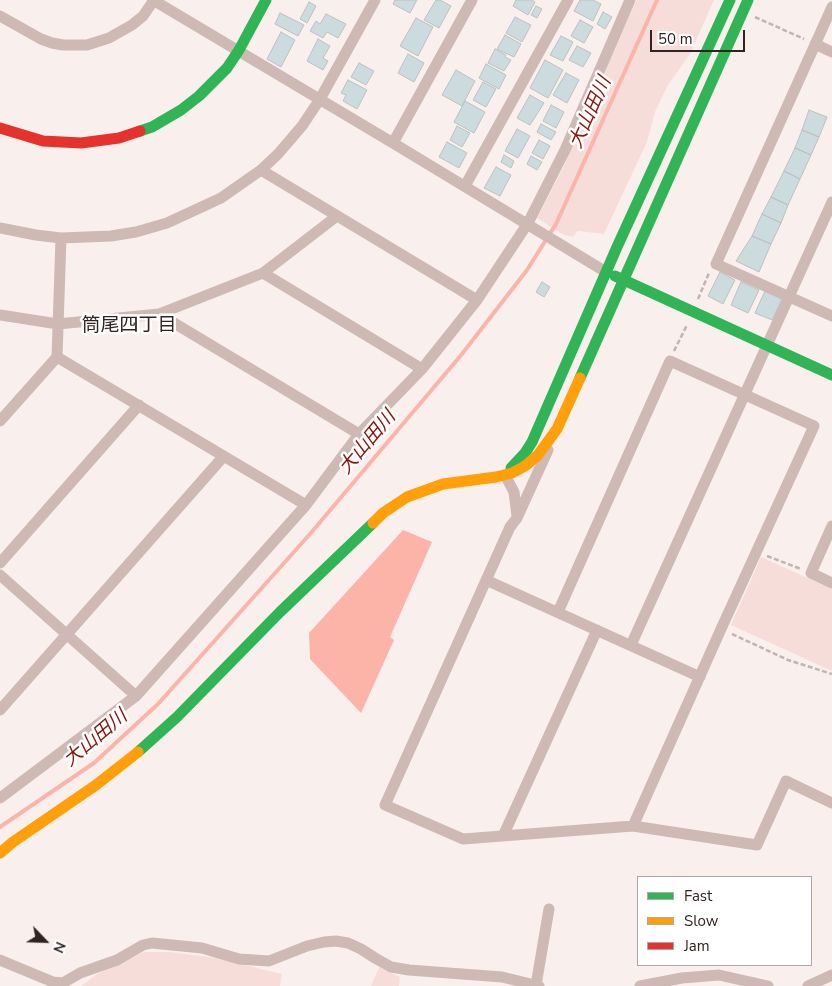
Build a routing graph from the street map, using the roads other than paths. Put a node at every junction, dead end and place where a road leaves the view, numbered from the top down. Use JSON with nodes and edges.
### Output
{"nodes":[{"id":1,"x":153,"y":0,"type":"edge"},
{"id":2,"x":266,"y":0,"type":"edge"},
{"id":3,"x":375,"y":0,"type":"edge"},
{"id":4,"x":472,"y":0,"type":"edge"},
{"id":5,"x":568,"y":0,"type":"edge"},
{"id":6,"x":630,"y":0,"type":"edge"},
{"id":7,"x":730,"y":0,"type":"edge"},
{"id":8,"x":748,"y":0,"type":"edge"},
{"id":9,"x":832,"y":7,"type":"edge"},
{"id":10,"x":0,"y":16,"type":"edge"},
{"id":11,"x":815,"y":44,"type":"junction"},
{"id":12,"x":238,"y":50,"type":"junction"},
{"id":13,"x":832,"y":52,"type":"edge"},
{"id":14,"x":320,"y":99,"type":"junction"},
{"id":15,"x":0,"y":128,"type":"edge"},
{"id":16,"x":393,"y":143,"type":"junction"},
{"id":17,"x":261,"y":170,"type":"junction"},
{"id":18,"x":465,"y":186,"type":"junction"},
{"id":19,"x":832,"y":202,"type":"edge"},
{"id":20,"x":337,"y":216,"type":"junction"},
{"id":21,"x":528,"y":223,"type":"junction"},
{"id":22,"x":0,"y":228,"type":"edge"},
{"id":23,"x":61,"y":238,"type":"junction"},
{"id":24,"x":606,"y":272,"type":"junction"},
{"id":25,"x":262,"y":274,"type":"junction"},
{"id":26,"x":624,"y":280,"type":"junction"},
{"id":27,"x":789,"y":297,"type":"junction"},
{"id":28,"x":477,"y":300,"type":"junction"},
{"id":29,"x":159,"y":314,"type":"junction"},
{"id":30,"x":0,"y":315,"type":"edge"},
{"id":31,"x":832,"y":316,"type":"edge"},
{"id":32,"x":58,"y":324,"type":"junction"},
{"id":33,"x":766,"y":345,"type":"junction"},
{"id":34,"x":57,"y":357,"type":"junction"},
{"id":35,"x":422,"y":369,"type":"junction"},
{"id":36,"x":832,"y":375,"type":"edge"},
{"id":37,"x":744,"y":394,"type":"junction"},
{"id":38,"x":139,"y":405,"type":"junction"},
{"id":39,"x":0,"y":421,"type":"edge"},
{"id":40,"x":557,"y":429,"type":"junction"},
{"id":41,"x":359,"y":434,"type":"junction"},
{"id":42,"x":224,"y":457,"type":"junction"},
{"id":43,"x":500,"y":476,"type":"junction"},
{"id":44,"x":306,"y":505,"type":"junction"},
{"id":45,"x":517,"y":518,"type":"junction"},
{"id":46,"x":832,"y":526,"type":"edge"},
{"id":47,"x":0,"y":563,"type":"edge"},
{"id":48,"x":0,"y":575,"type":"edge"},
{"id":49,"x":486,"y":580,"type":"junction"},
{"id":50,"x":832,"y":583,"type":"edge"},
{"id":51,"x":558,"y":612,"type":"junction"},
{"id":52,"x":597,"y":630,"type":"junction"},
{"id":53,"x":67,"y":634,"type":"junction"},
{"id":54,"x":631,"y":645,"type":"junction"},
{"id":55,"x":700,"y":677,"type":"junction"},
{"id":56,"x":136,"y":696,"type":"junction"},
{"id":57,"x":0,"y":710,"type":"edge"},
{"id":58,"x":0,"y":798,"type":"edge"},
{"id":59,"x":832,"y":803,"type":"edge"},
{"id":60,"x":633,"y":826,"type":"junction"},
{"id":61,"x":504,"y":836,"type":"junction"},
{"id":62,"x":0,"y":853,"type":"edge"},
{"id":63,"x":549,"y":909,"type":"dead end"},
{"id":64,"x":0,"y":960,"type":"edge"},
{"id":65,"x":832,"y":974,"type":"edge"},
{"id":66,"x":538,"y":985,"type":"edge"},
{"id":67,"x":640,"y":986,"type":"edge"},
{"id":68,"x":768,"y":986,"type":"edge"},
{"id":69,"x":808,"y":986,"type":"edge"}],
"edges":[{"from":1,"to":10,"type":"street"},
{"from":1,"to":12,"type":"street"},
{"from":2,"to":12,"type":"street"},
{"from":3,"to":14,"type":"street"},
{"from":4,"to":16,"type":"street"},
{"from":5,"to":18,"type":"street"},
{"from":6,"to":21,"type":"street"},
{"from":7,"to":24,"type":"street"},
{"from":8,"to":26,"type":"street"},
{"from":9,"to":11,"type":"street"},
{"from":11,"to":13,"type":"street"},
{"from":11,"to":27,"type":"street"},
{"from":12,"to":14,"type":"street"},
{"from":12,"to":15,"type":"street"},
{"from":14,"to":16,"type":"street"},
{"from":14,"to":17,"type":"street"},
{"from":16,"to":18,"type":"street"},
{"from":17,"to":20,"type":"street"},
{"from":17,"to":23,"type":"street"},
{"from":18,"to":21,"type":"street"},
{"from":19,"to":27,"type":"street"},
{"from":20,"to":25,"type":"street"},
{"from":20,"to":28,"type":"street"},
{"from":21,"to":24,"type":"street"},
{"from":21,"to":28,"type":"street"},
{"from":22,"to":23,"type":"street"},
{"from":23,"to":32,"type":"street"},
{"from":24,"to":26,"type":"street"},
{"from":24,"to":43,"type":"street"},
{"from":25,"to":29,"type":"street"},
{"from":25,"to":35,"type":"street"},
{"from":26,"to":33,"type":"street"},
{"from":26,"to":40,"type":"street"},
{"from":27,"to":31,"type":"street"},
{"from":27,"to":33,"type":"street"},
{"from":28,"to":35,"type":"street"},
{"from":29,"to":32,"type":"street"},
{"from":29,"to":41,"type":"street"},
{"from":30,"to":32,"type":"street"},
{"from":32,"to":34,"type":"street"},
{"from":33,"to":36,"type":"street"},
{"from":33,"to":37,"type":"street"},
{"from":34,"to":38,"type":"street"},
{"from":34,"to":39,"type":"street"},
{"from":35,"to":41,"type":"street"},
{"from":37,"to":51,"type":"street"},
{"from":37,"to":54,"type":"street"},
{"from":37,"to":55,"type":"street"},
{"from":38,"to":42,"type":"street"},
{"from":38,"to":47,"type":"street"},
{"from":40,"to":43,"type":"street"},
{"from":40,"to":45,"type":"street"},
{"from":41,"to":44,"type":"street"},
{"from":42,"to":44,"type":"street"},
{"from":42,"to":53,"type":"street"},
{"from":43,"to":45,"type":"street"},
{"from":43,"to":62,"type":"street"},
{"from":44,"to":56,"type":"street"},
{"from":45,"to":49,"type":"street"},
{"from":46,"to":50,"type":"street"},
{"from":48,"to":53,"type":"street"},
{"from":49,"to":51,"type":"street"},
{"from":49,"to":61,"type":"street"},
{"from":51,"to":52,"type":"street"},
{"from":52,"to":54,"type":"street"},
{"from":52,"to":61,"type":"street"},
{"from":53,"to":56,"type":"street"},
{"from":53,"to":57,"type":"street"},
{"from":54,"to":55,"type":"street"},
{"from":55,"to":60,"type":"street"},
{"from":56,"to":58,"type":"street"},
{"from":59,"to":60,"type":"street"},
{"from":60,"to":61,"type":"street"},
{"from":63,"to":66,"type":"street"},
{"from":64,"to":66,"type":"street"},
{"from":65,"to":69,"type":"street"},
{"from":67,"to":68,"type":"street"}]}
